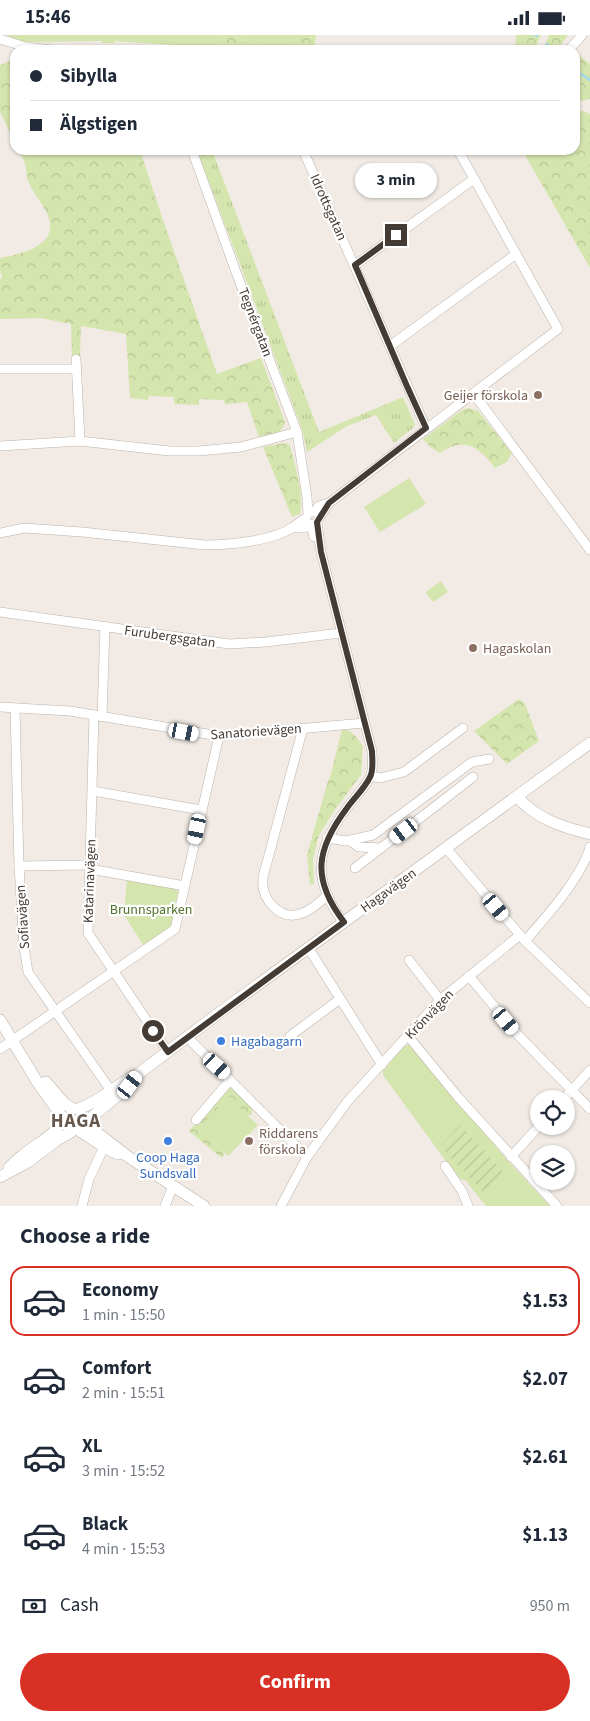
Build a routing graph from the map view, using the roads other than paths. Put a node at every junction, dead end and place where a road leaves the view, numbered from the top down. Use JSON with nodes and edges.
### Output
{"nodes":[{"id":1,"x":582,"y":35,"type":"edge"},
{"id":2,"x":0,"y":39,"type":"edge"},
{"id":3,"x":20,"y":45,"type":"edge"},
{"id":4,"x":573,"y":45,"type":"edge"},
{"id":5,"x":194,"y":155,"type":"edge"},
{"id":6,"x":305,"y":155,"type":"edge"},
{"id":7,"x":461,"y":155,"type":"edge"},
{"id":8,"x":474,"y":179,"type":"junction"},
{"id":9,"x":516,"y":254,"type":"junction"},
{"id":10,"x":355,"y":265,"type":"junction"},
{"id":11,"x":390,"y":347,"type":"junction"},
{"id":12,"x":0,"y":369,"type":"edge"},
{"id":13,"x":474,"y":394,"type":"junction"},
{"id":14,"x":426,"y":428,"type":"junction"},
{"id":15,"x":297,"y":432,"type":"junction"},
{"id":16,"x":80,"y":441,"type":"junction"},
{"id":17,"x":0,"y":446,"type":"edge"},
{"id":18,"x":312,"y":518,"type":"junction"},
{"id":19,"x":0,"y":533,"type":"edge"},
{"id":20,"x":590,"y":551,"type":"edge"},
{"id":21,"x":0,"y":612,"type":"edge"},
{"id":22,"x":105,"y":626,"type":"junction"},
{"id":23,"x":341,"y":633,"type":"junction"},
{"id":24,"x":0,"y":707,"type":"edge"},
{"id":25,"x":15,"y":708,"type":"junction"},
{"id":26,"x":98,"y":716,"type":"junction"},
{"id":27,"x":364,"y":723,"type":"junction"},
{"id":28,"x":303,"y":728,"type":"junction"},
{"id":29,"x":463,"y":728,"type":"dead end"},
{"id":30,"x":219,"y":736,"type":"junction"},
{"id":31,"x":590,"y":743,"type":"edge"},
{"id":32,"x":489,"y":759,"type":"dead end"},
{"id":33,"x":371,"y":776,"type":"junction"},
{"id":34,"x":473,"y":777,"type":"dead end"},
{"id":35,"x":93,"y":791,"type":"junction"},
{"id":36,"x":516,"y":797,"type":"junction"},
{"id":37,"x":201,"y":810,"type":"junction"},
{"id":38,"x":415,"y":822,"type":"dead end"},
{"id":39,"x":404,"y":831,"type":"dead end"},
{"id":40,"x":590,"y":834,"type":"edge"},
{"id":41,"x":327,"y":838,"type":"junction"},
{"id":42,"x":350,"y":841,"type":"junction"},
{"id":43,"x":590,"y":847,"type":"edge"},
{"id":44,"x":381,"y":848,"type":"junction"},
{"id":45,"x":446,"y":848,"type":"junction"},
{"id":46,"x":18,"y":867,"type":"junction"},
{"id":47,"x":90,"y":867,"type":"junction"},
{"id":48,"x":355,"y":868,"type":"dead end"},
{"id":49,"x":185,"y":886,"type":"junction"},
{"id":50,"x":328,"y":895,"type":"junction"},
{"id":51,"x":344,"y":922,"type":"junction"},
{"id":52,"x":522,"y":938,"type":"junction"},
{"id":53,"x":309,"y":949,"type":"junction"},
{"id":54,"x":409,"y":960,"type":"dead end"},
{"id":55,"x":112,"y":971,"type":"junction"},
{"id":56,"x":468,"y":976,"type":"junction"},
{"id":57,"x":340,"y":999,"type":"junction"},
{"id":58,"x":440,"y":999,"type":"junction"},
{"id":59,"x":590,"y":1003,"type":"edge"},
{"id":60,"x":55,"y":1011,"type":"junction"},
{"id":61,"x":0,"y":1020,"type":"edge"},
{"id":62,"x":408,"y":1036,"type":"junction"},
{"id":63,"x":187,"y":1037,"type":"junction"},
{"id":64,"x":290,"y":1037,"type":"dead end"},
{"id":65,"x":12,"y":1041,"type":"junction"},
{"id":66,"x":0,"y":1049,"type":"edge"},
{"id":67,"x":168,"y":1052,"type":"junction"},
{"id":68,"x":28,"y":1065,"type":"junction"},
{"id":69,"x":382,"y":1065,"type":"junction"},
{"id":70,"x":590,"y":1070,"type":"edge"},
{"id":71,"x":230,"y":1080,"type":"junction"},
{"id":72,"x":572,"y":1090,"type":"joint"},
{"id":73,"x":575,"y":1093,"type":"edge"},
{"id":74,"x":113,"y":1094,"type":"junction"},
{"id":75,"x":75,"y":1109,"type":"junction"},
{"id":76,"x":590,"y":1109,"type":"edge"},
{"id":77,"x":63,"y":1119,"type":"junction"},
{"id":78,"x":196,"y":1119,"type":"dead end"},
{"id":79,"x":81,"y":1127,"type":"junction"},
{"id":80,"x":531,"y":1135,"type":"edge"},
{"id":81,"x":104,"y":1147,"type":"junction"},
{"id":82,"x":127,"y":1156,"type":"junction"},
{"id":83,"x":307,"y":1157,"type":"junction"},
{"id":84,"x":511,"y":1157,"type":"junction"},
{"id":85,"x":445,"y":1166,"type":"dead end"},
{"id":86,"x":1,"y":1175,"type":"edge"},
{"id":87,"x":173,"y":1186,"type":"junction"},
{"id":88,"x":82,"y":1206,"type":"edge"},
{"id":89,"x":165,"y":1206,"type":"edge"},
{"id":90,"x":204,"y":1206,"type":"edge"},
{"id":91,"x":281,"y":1206,"type":"edge"},
{"id":92,"x":468,"y":1206,"type":"edge"},
{"id":93,"x":557,"y":1206,"type":"edge"}],
"edges":[{"from":1,"to":4,"type":"street"},
{"from":2,"to":3,"type":"street"},
{"from":5,"to":15,"type":"street","name":"Tegnérgatan"},
{"from":6,"to":10,"type":"street","name":"Idrottsgatan"},
{"from":7,"to":8,"type":"street"},
{"from":8,"to":9,"type":"street"},
{"from":8,"to":10,"type":"street"},
{"from":9,"to":11,"type":"street"},
{"from":9,"to":13,"type":"street"},
{"from":10,"to":11,"type":"street","name":"Idrottsgatan"},
{"from":11,"to":14,"type":"street","name":"Idrottsgatan"},
{"from":12,"to":16,"type":"street"},
{"from":13,"to":14,"type":"street"},
{"from":13,"to":20,"type":"street"},
{"from":14,"to":18,"type":"street"},
{"from":15,"to":16,"type":"street"},
{"from":15,"to":18,"type":"street","name":"Tegnérgatan"},
{"from":16,"to":17,"type":"street"},
{"from":18,"to":19,"type":"street"},
{"from":18,"to":23,"type":"street","name":"Tegnérgatan"},
{"from":21,"to":22,"type":"street","name":"Furubergsgatan"},
{"from":22,"to":23,"type":"street","name":"Furubergsgatan"},
{"from":22,"to":26,"type":"street","name":"Katarinavägen"},
{"from":23,"to":27,"type":"street","name":"Tegnérgatan"},
{"from":24,"to":25,"type":"street","name":"Sanatorievägen"},
{"from":25,"to":26,"type":"street","name":"Sanatorievägen"},
{"from":25,"to":46,"type":"street","name":"Sofiavägen"},
{"from":26,"to":30,"type":"street","name":"Sanatorievägen"},
{"from":26,"to":35,"type":"street","name":"Katarinavägen"},
{"from":27,"to":28,"type":"street","name":"Sanatorievägen"},
{"from":27,"to":33,"type":"street","name":"Tegnérgatan"},
{"from":28,"to":30,"type":"street","name":"Sanatorievägen"},
{"from":28,"to":50,"type":"street"},
{"from":29,"to":33,"type":"street"},
{"from":30,"to":37,"type":"street"},
{"from":31,"to":36,"type":"street","name":"Hagavägen"},
{"from":32,"to":42,"type":"street"},
{"from":33,"to":41,"type":"street"},
{"from":34,"to":38,"type":"street"},
{"from":35,"to":37,"type":"street"},
{"from":35,"to":47,"type":"street","name":"Katarinavägen"},
{"from":36,"to":40,"type":"street"},
{"from":36,"to":45,"type":"street","name":"Hagavägen"},
{"from":37,"to":49,"type":"street"},
{"from":39,"to":44,"type":"street"},
{"from":41,"to":42,"type":"street"},
{"from":41,"to":50,"type":"street"},
{"from":42,"to":44,"type":"street"},
{"from":43,"to":52,"type":"street","name":"Krönvägen"},
{"from":44,"to":48,"type":"street"},
{"from":45,"to":51,"type":"street","name":"Hagavägen"},
{"from":45,"to":52,"type":"street"},
{"from":46,"to":47,"type":"street"},
{"from":46,"to":60,"type":"street","name":"Sofiavägen"},
{"from":47,"to":49,"type":"street"},
{"from":47,"to":55,"type":"street","name":"Katarinavägen"},
{"from":49,"to":55,"type":"street"},
{"from":50,"to":51,"type":"street"},
{"from":51,"to":53,"type":"street","name":"Hagavägen"},
{"from":52,"to":56,"type":"street","name":"Krönvägen"},
{"from":52,"to":59,"type":"street"},
{"from":53,"to":57,"type":"street"},
{"from":53,"to":63,"type":"street","name":"Hagavägen"},
{"from":54,"to":58,"type":"street"},
{"from":55,"to":60,"type":"street"},
{"from":55,"to":67,"type":"street","name":"Katarinavägen"},
{"from":56,"to":58,"type":"street","name":"Krönvägen"},
{"from":56,"to":72,"type":"street"},
{"from":57,"to":64,"type":"street"},
{"from":57,"to":69,"type":"street"},
{"from":58,"to":62,"type":"street","name":"Krönvägen"},
{"from":60,"to":65,"type":"street"},
{"from":60,"to":74,"type":"street","name":"Sofiavägen"},
{"from":61,"to":65,"type":"street"},
{"from":62,"to":69,"type":"street","name":"Krönvägen"},
{"from":62,"to":84,"type":"street"},
{"from":63,"to":67,"type":"street","name":"Hagavägen"},
{"from":63,"to":71,"type":"street"},
{"from":65,"to":66,"type":"street"},
{"from":65,"to":68,"type":"street"},
{"from":67,"to":74,"type":"street","name":"Hagavägen"},
{"from":68,"to":75,"type":"street"},
{"from":68,"to":77,"type":"street"},
{"from":69,"to":83,"type":"street","name":"Krönvägen"},
{"from":70,"to":72,"type":"street"},
{"from":71,"to":78,"type":"street"},
{"from":71,"to":83,"type":"street"},
{"from":73,"to":76,"type":"street"},
{"from":74,"to":75,"type":"street","name":"Hagavägen"},
{"from":74,"to":79,"type":"street","name":"Hagavägen"},
{"from":75,"to":77,"type":"street"},
{"from":75,"to":79,"type":"street"},
{"from":77,"to":79,"type":"street"},
{"from":77,"to":86,"type":"street","name":"Hagavägen"},
{"from":79,"to":81,"type":"street"},
{"from":79,"to":82,"type":"street"},
{"from":79,"to":86,"type":"street","name":"Hagavägen"},
{"from":80,"to":84,"type":"street"},
{"from":81,"to":82,"type":"street"},
{"from":81,"to":88,"type":"street"},
{"from":82,"to":87,"type":"street"},
{"from":83,"to":91,"type":"street","name":"Krönvägen"},
{"from":84,"to":93,"type":"street"},
{"from":85,"to":92,"type":"street"},
{"from":87,"to":89,"type":"street"},
{"from":87,"to":90,"type":"street"}]}
